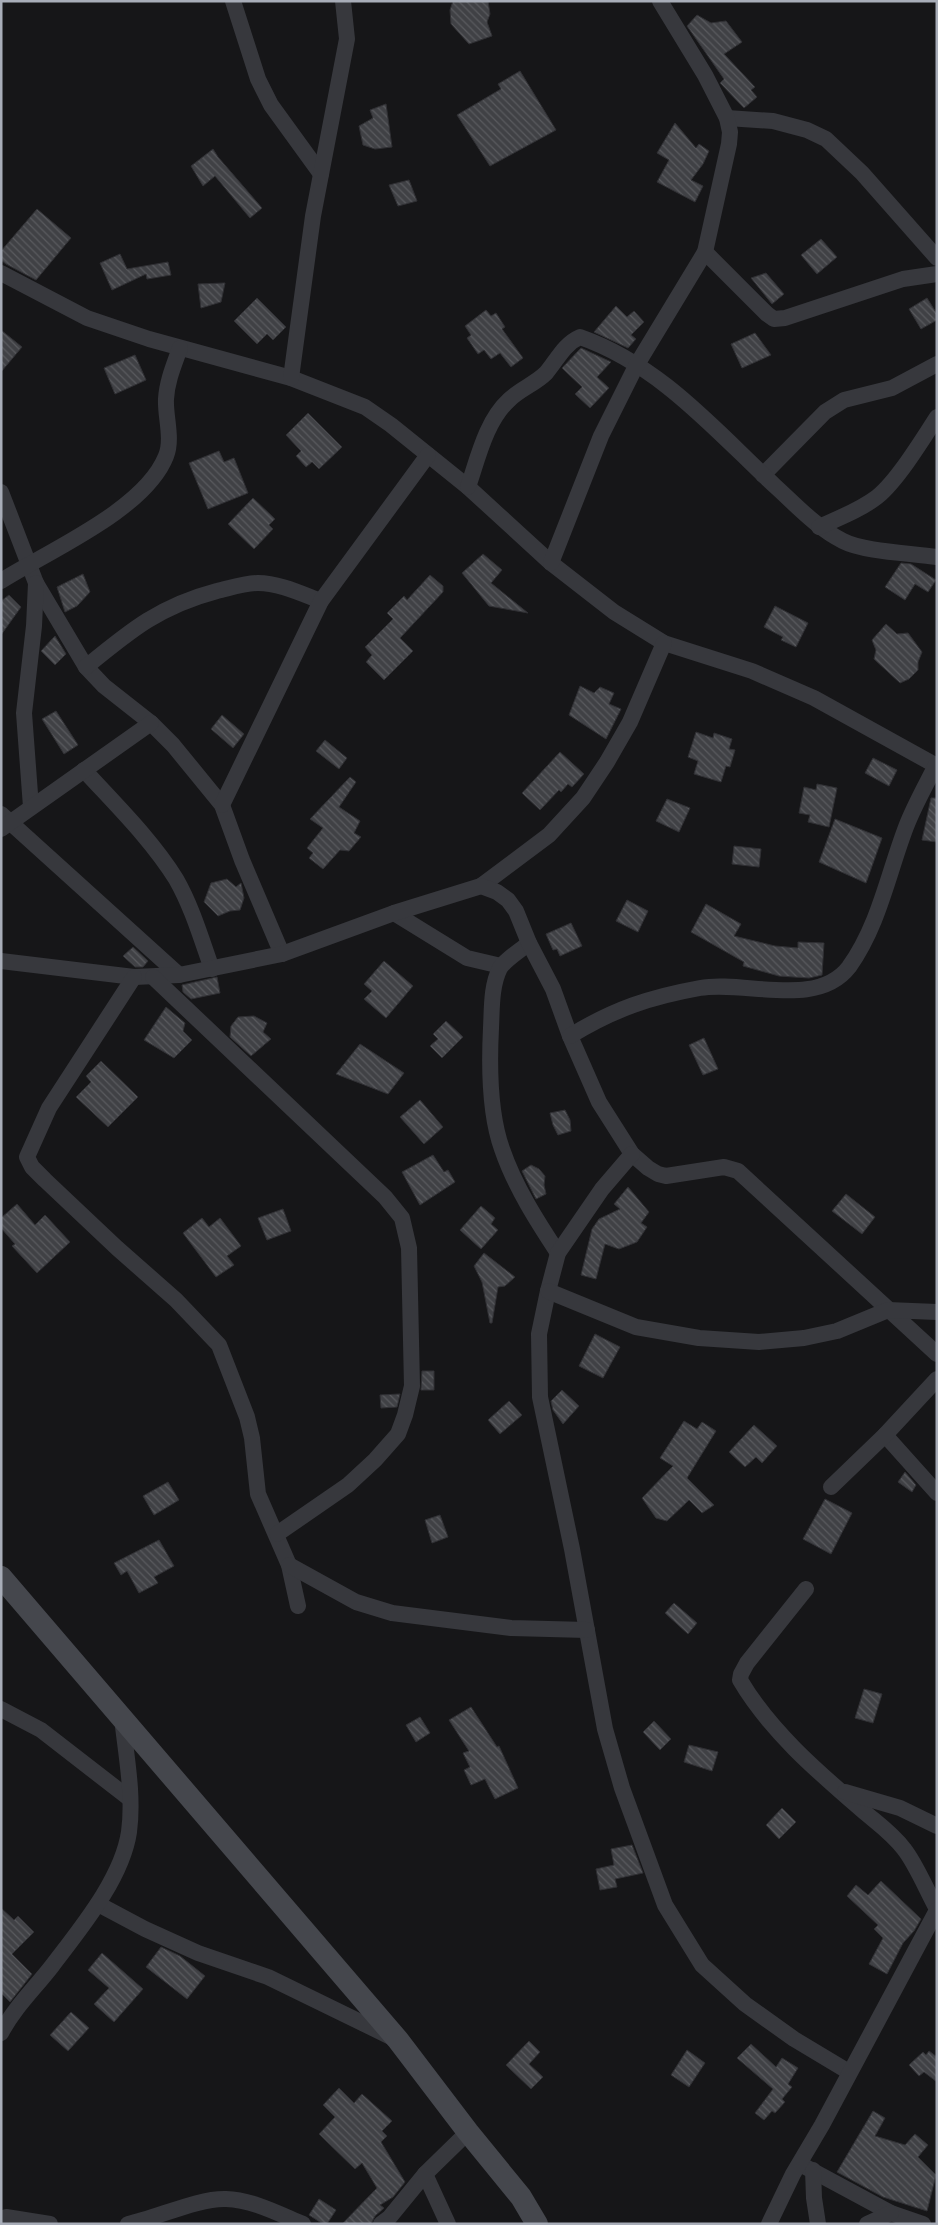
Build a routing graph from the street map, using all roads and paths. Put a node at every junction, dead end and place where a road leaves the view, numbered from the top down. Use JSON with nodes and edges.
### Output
{"nodes":[{"id":1,"x":233,"y":1,"type":"edge"},
{"id":2,"x":343,"y":1,"type":"edge"},
{"id":3,"x":660,"y":1,"type":"edge"},
{"id":4,"x":726,"y":118,"type":"junction"},
{"id":5,"x":321,"y":174,"type":"junction"},
{"id":6,"x":705,"y":252,"type":"junction"},
{"id":7,"x":937,"y":258,"type":"edge"},
{"id":8,"x":1,"y":273,"type":"edge"},
{"id":9,"x":937,"y":274,"type":"edge"},
{"id":10,"x":180,"y":348,"type":"junction"},
{"id":11,"x":937,"y":364,"type":"edge"},
{"id":12,"x":636,"y":366,"type":"junction"},
{"id":13,"x":291,"y":378,"type":"junction"},
{"id":14,"x":937,"y":417,"type":"edge"},
{"id":15,"x":428,"y":455,"type":"junction"},
{"id":16,"x":763,"y":475,"type":"junction"},
{"id":17,"x":468,"y":486,"type":"junction"},
{"id":18,"x":1,"y":492,"type":"edge"},
{"id":19,"x":819,"y":527,"type":"junction"},
{"id":20,"x":937,"y":557,"type":"edge"},
{"id":21,"x":551,"y":563,"type":"junction"},
{"id":22,"x":28,"y":564,"type":"junction"},
{"id":23,"x":1,"y":581,"type":"edge"},
{"id":24,"x":36,"y":583,"type":"junction"},
{"id":25,"x":321,"y":601,"type":"junction"},
{"id":26,"x":664,"y":643,"type":"junction"},
{"id":27,"x":86,"y":667,"type":"junction"},
{"id":28,"x":151,"y":723,"type":"junction"},
{"id":29,"x":936,"y":765,"type":"edge"},
{"id":30,"x":84,"y":770,"type":"junction"},
{"id":31,"x":222,"y":805,"type":"junction"},
{"id":32,"x":31,"y":807,"type":"junction"},
{"id":33,"x":4,"y":822,"type":"edge"},
{"id":34,"x":482,"y":886,"type":"junction"},
{"id":35,"x":394,"y":913,"type":"junction"},
{"id":36,"x":529,"y":943,"type":"junction"},
{"id":37,"x":282,"y":954,"type":"junction"},
{"id":38,"x":1,"y":961,"type":"edge"},
{"id":39,"x":501,"y":966,"type":"junction"},
{"id":40,"x":212,"y":969,"type":"junction"},
{"id":41,"x":179,"y":975,"type":"junction"},
{"id":42,"x":134,"y":977,"type":"junction"},
{"id":43,"x":153,"y":977,"type":"junction"},
{"id":44,"x":570,"y":1036,"type":"junction"},
{"id":45,"x":632,"y":1154,"type":"junction"},
{"id":46,"x":558,"y":1253,"type":"junction"},
{"id":47,"x":548,"y":1291,"type":"junction"},
{"id":48,"x":888,"y":1310,"type":"junction"},
{"id":49,"x":937,"y":1312,"type":"edge"},
{"id":50,"x":937,"y":1354,"type":"edge"},
{"id":51,"x":937,"y":1379,"type":"edge"},
{"id":52,"x":885,"y":1435,"type":"junction"},
{"id":53,"x":831,"y":1487,"type":"dead end"},
{"id":54,"x":937,"y":1493,"type":"edge"},
{"id":55,"x":277,"y":1534,"type":"junction"},
{"id":56,"x":289,"y":1565,"type":"junction"},
{"id":57,"x":1,"y":1577,"type":"edge"},
{"id":58,"x":806,"y":1589,"type":"dead end"},
{"id":59,"x":298,"y":1606,"type":"dead end"},
{"id":60,"x":587,"y":1630,"type":"junction"},
{"id":61,"x":1,"y":1709,"type":"edge"},
{"id":62,"x":122,"y":1718,"type":"junction"},
{"id":63,"x":843,"y":1792,"type":"junction"},
{"id":64,"x":130,"y":1799,"type":"junction"},
{"id":65,"x":937,"y":1826,"type":"edge"},
{"id":66,"x":98,"y":1904,"type":"junction"},
{"id":67,"x":937,"y":1910,"type":"edge"},
{"id":68,"x":1,"y":2033,"type":"edge"},
{"id":69,"x":398,"y":2040,"type":"junction"},
{"id":70,"x":849,"y":2072,"type":"junction"},
{"id":71,"x":468,"y":2132,"type":"junction"},
{"id":72,"x":806,"y":2167,"type":"junction"},
{"id":73,"x":425,"y":2174,"type":"junction"},
{"id":74,"x":891,"y":2213,"type":"junction"},
{"id":75,"x":5,"y":2214,"type":"edge"},
{"id":76,"x":178,"y":2217,"type":"edge"},
{"id":77,"x":50,"y":2224,"type":"edge"},
{"id":78,"x":128,"y":2224,"type":"edge"},
{"id":79,"x":304,"y":2224,"type":"edge"},
{"id":80,"x":381,"y":2224,"type":"edge"},
{"id":81,"x":448,"y":2224,"type":"edge"},
{"id":82,"x":536,"y":2224,"type":"edge"},
{"id":83,"x":769,"y":2224,"type":"edge"},
{"id":84,"x":818,"y":2224,"type":"edge"},
{"id":85,"x":867,"y":2224,"type":"edge"},
{"id":86,"x":923,"y":2224,"type":"edge"}],
"edges":[{"from":1,"to":5,"type":"street"},
{"from":2,"to":5,"type":"street"},
{"from":3,"to":4,"type":"street"},
{"from":4,"to":6,"type":"street"},
{"from":4,"to":7,"type":"street"},
{"from":5,"to":13,"type":"street"},
{"from":6,"to":9,"type":"street"},
{"from":6,"to":12,"type":"street"},
{"from":8,"to":10,"type":"street"},
{"from":10,"to":13,"type":"street"},
{"from":10,"to":22,"type":"street"},
{"from":11,"to":16,"type":"street"},
{"from":12,"to":16,"type":"street"},
{"from":12,"to":17,"type":"street"},
{"from":12,"to":21,"type":"street"},
{"from":13,"to":15,"type":"street"},
{"from":14,"to":19,"type":"street"},
{"from":15,"to":17,"type":"street"},
{"from":15,"to":25,"type":"street"},
{"from":16,"to":19,"type":"street"},
{"from":17,"to":21,"type":"street"},
{"from":18,"to":22,"type":"street"},
{"from":19,"to":20,"type":"street"},
{"from":21,"to":26,"type":"street"},
{"from":22,"to":23,"type":"street"},
{"from":22,"to":24,"type":"street"},
{"from":24,"to":27,"type":"street"},
{"from":24,"to":32,"type":"street"},
{"from":25,"to":27,"type":"street"},
{"from":25,"to":31,"type":"street"},
{"from":26,"to":29,"type":"street"},
{"from":26,"to":34,"type":"street"},
{"from":27,"to":28,"type":"street"},
{"from":28,"to":30,"type":"street"},
{"from":28,"to":31,"type":"street"},
{"from":29,"to":44,"type":"street"},
{"from":30,"to":32,"type":"street"},
{"from":30,"to":40,"type":"street"},
{"from":31,"to":37,"type":"street"},
{"from":32,"to":33,"type":"street"},
{"from":33,"to":41,"type":"street"},
{"from":34,"to":35,"type":"street"},
{"from":34,"to":36,"type":"street"},
{"from":35,"to":37,"type":"street"},
{"from":35,"to":39,"type":"street"},
{"from":36,"to":39,"type":"street"},
{"from":36,"to":44,"type":"street"},
{"from":37,"to":40,"type":"street"},
{"from":38,"to":42,"type":"street"},
{"from":39,"to":46,"type":"street"},
{"from":40,"to":41,"type":"street"},
{"from":41,"to":43,"type":"street"},
{"from":42,"to":43,"type":"street"},
{"from":42,"to":55,"type":"street"},
{"from":43,"to":55,"type":"street"},
{"from":44,"to":45,"type":"street"},
{"from":45,"to":46,"type":"street"},
{"from":45,"to":48,"type":"street"},
{"from":46,"to":47,"type":"street"},
{"from":47,"to":48,"type":"street"},
{"from":47,"to":60,"type":"street"},
{"from":48,"to":49,"type":"street"},
{"from":48,"to":50,"type":"street"},
{"from":51,"to":52,"type":"street"},
{"from":52,"to":53,"type":"street"},
{"from":52,"to":54,"type":"street"},
{"from":55,"to":56,"type":"street"},
{"from":56,"to":59,"type":"street"},
{"from":56,"to":60,"type":"street"},
{"from":57,"to":62,"type":"street"},
{"from":58,"to":63,"type":"street"},
{"from":60,"to":70,"type":"street"},
{"from":61,"to":64,"type":"street"},
{"from":62,"to":64,"type":"street"},
{"from":62,"to":69,"type":"street"},
{"from":63,"to":65,"type":"street"},
{"from":63,"to":67,"type":"street"},
{"from":64,"to":66,"type":"street"},
{"from":66,"to":68,"type":"street"},
{"from":66,"to":69,"type":"street"},
{"from":67,"to":70,"type":"street"},
{"from":69,"to":71,"type":"street"},
{"from":70,"to":72,"type":"street"},
{"from":71,"to":73,"type":"street"},
{"from":71,"to":82,"type":"street"},
{"from":72,"to":74,"type":"street"},
{"from":72,"to":83,"type":"street"},
{"from":72,"to":84,"type":"street"},
{"from":73,"to":80,"type":"street"},
{"from":73,"to":81,"type":"street"},
{"from":74,"to":85,"type":"street"},
{"from":74,"to":86,"type":"street"},
{"from":75,"to":77,"type":"street"},
{"from":76,"to":78,"type":"street"},
{"from":76,"to":79,"type":"street"}]}
